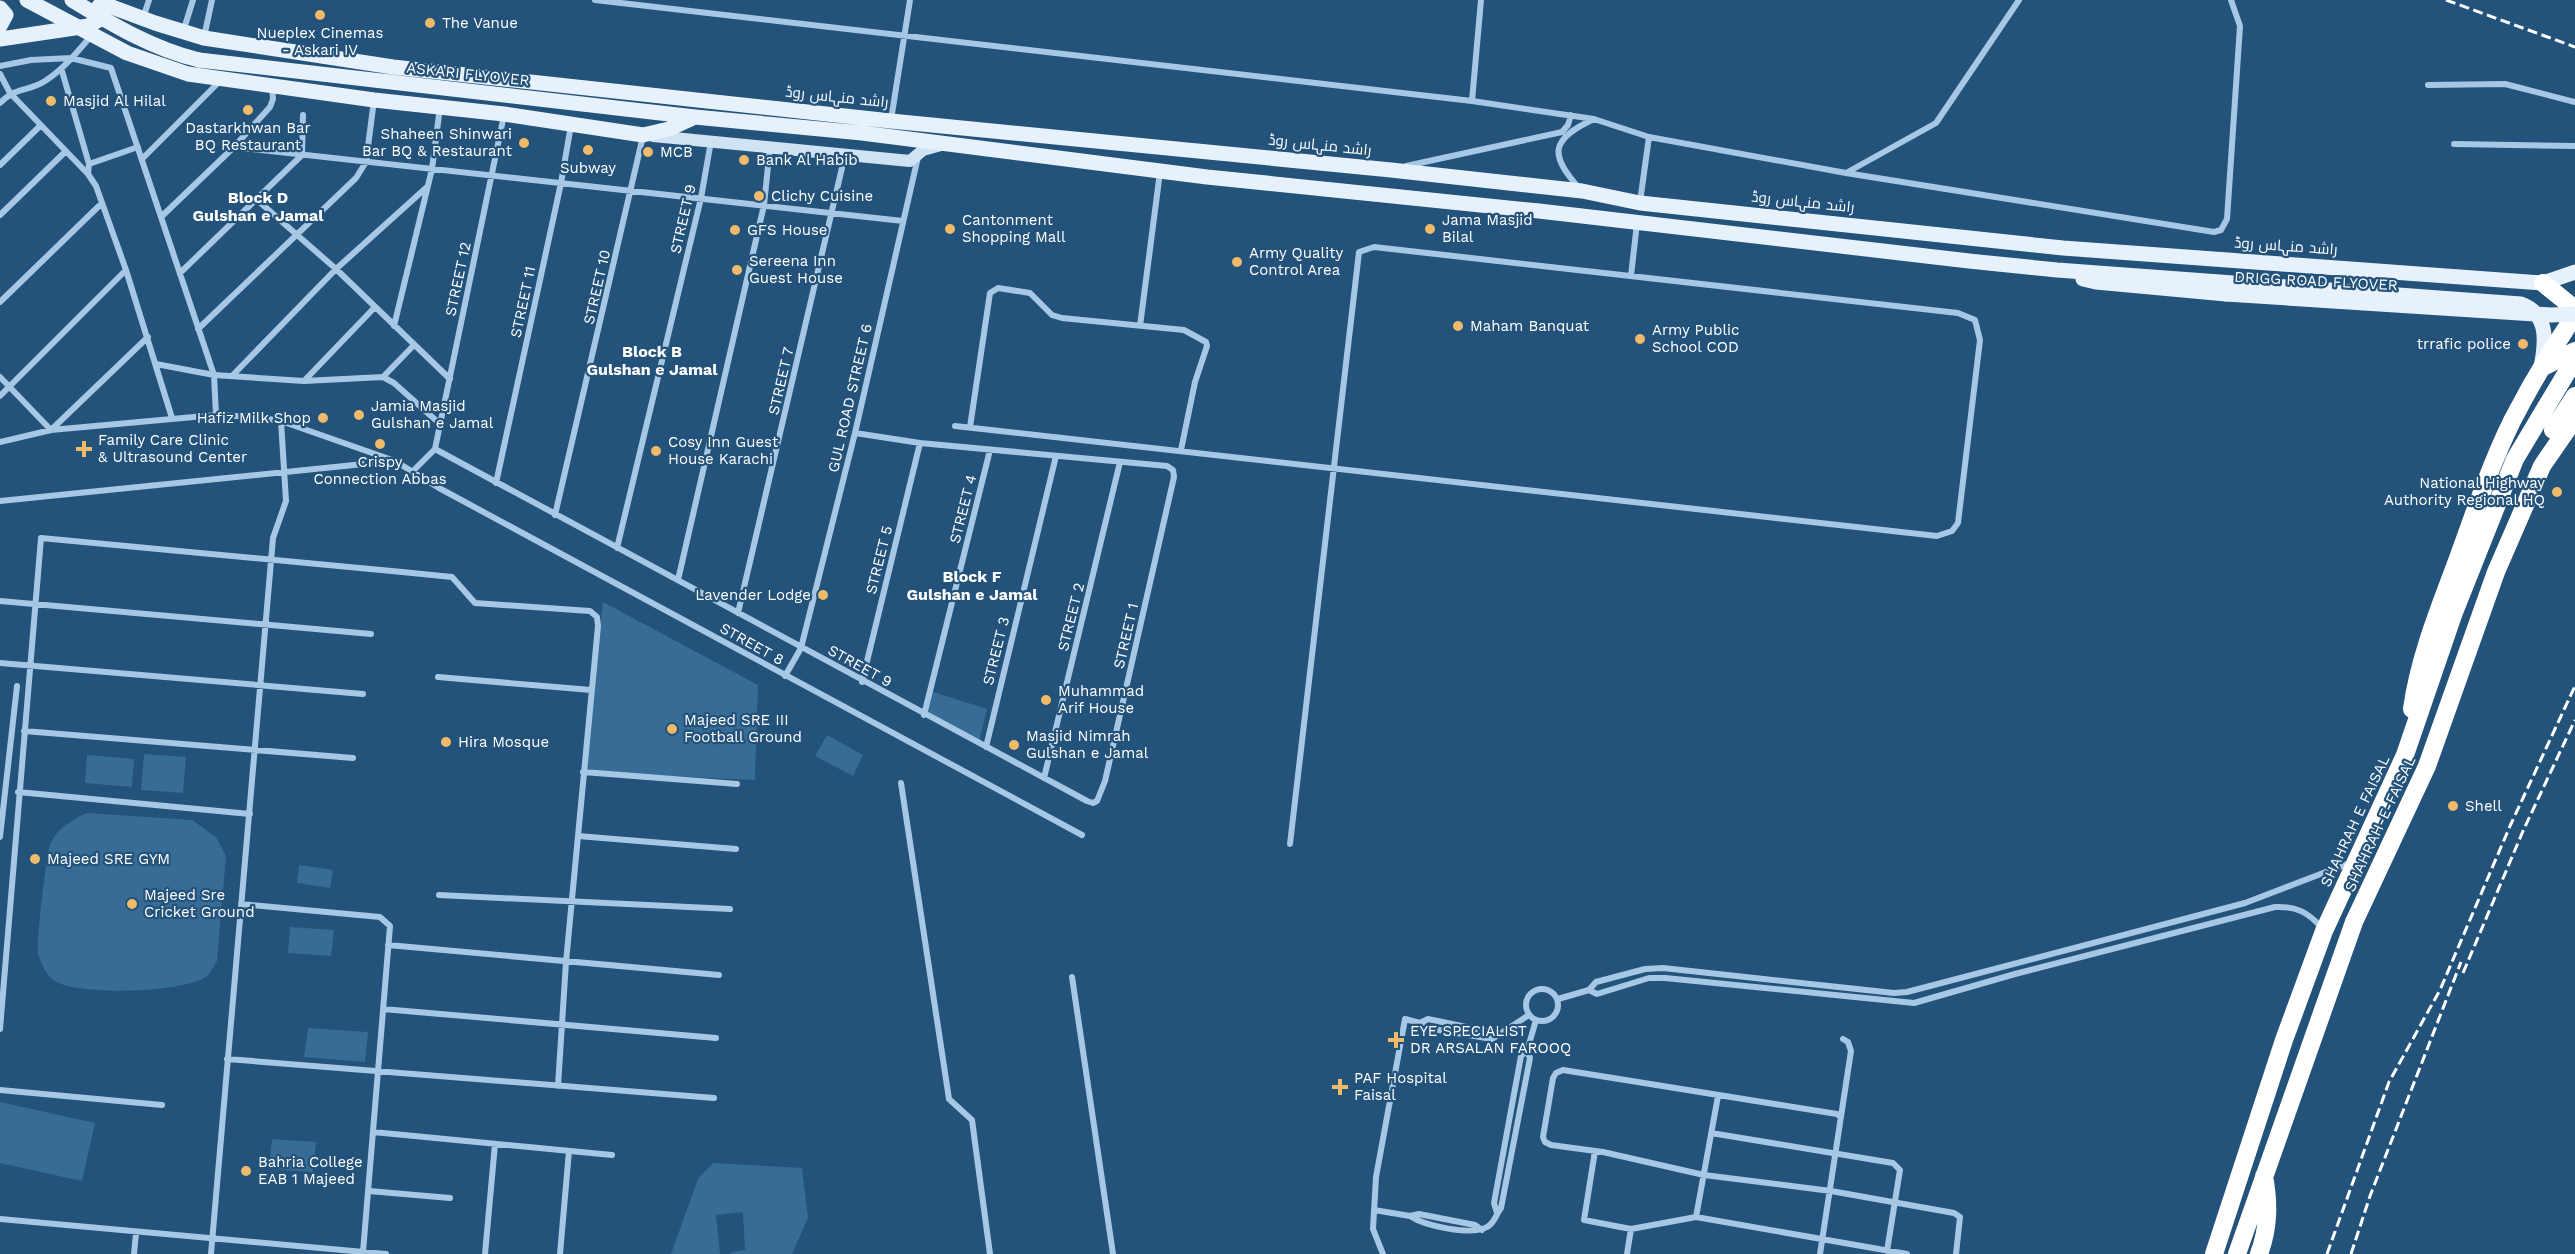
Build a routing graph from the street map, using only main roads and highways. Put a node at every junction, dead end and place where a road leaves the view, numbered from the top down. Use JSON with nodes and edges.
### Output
{"nodes":[{"id":1,"x":27,"y":0,"type":"edge"},
{"id":2,"x":72,"y":0,"type":"edge"},
{"id":3,"x":100,"y":0,"type":"edge"},
{"id":4,"x":0,"y":8,"type":"edge"},
{"id":5,"x":144,"y":10,"type":"edge"},
{"id":6,"x":0,"y":26,"type":"edge"},
{"id":7,"x":86,"y":31,"type":"junction"},
{"id":8,"x":0,"y":39,"type":"edge"},
{"id":9,"x":128,"y":54,"type":"junction"},
{"id":10,"x":709,"y":101,"type":"junction"},
{"id":11,"x":794,"y":111,"type":"junction"},
{"id":12,"x":695,"y":117,"type":"junction"},
{"id":13,"x":782,"y":125,"type":"junction"},
{"id":14,"x":862,"y":132,"type":"junction"},
{"id":15,"x":643,"y":135,"type":"junction"},
{"id":16,"x":945,"y":143,"type":"junction"},
{"id":17,"x":2057,"y":270,"type":"junction"},
{"id":18,"x":2575,"y":272,"type":"edge"},
{"id":19,"x":2543,"y":283,"type":"junction"},
{"id":20,"x":2575,"y":309,"type":"edge"},
{"id":21,"x":2575,"y":314,"type":"edge"},
{"id":22,"x":2572,"y":359,"type":"edge"},
{"id":23,"x":2541,"y":368,"type":"junction"},
{"id":24,"x":2575,"y":396,"type":"edge"},
{"id":25,"x":2575,"y":418,"type":"edge"},
{"id":26,"x":2542,"y":466,"type":"junction"},
{"id":27,"x":2405,"y":755,"type":"junction"},
{"id":28,"x":2263,"y":1174,"type":"junction"},
{"id":29,"x":2214,"y":1254,"type":"edge"},
{"id":30,"x":2237,"y":1254,"type":"edge"},
{"id":31,"x":2259,"y":1254,"type":"edge"}],
"edges":[{"from":1,"to":7,"type":"main road"},
{"from":2,"to":12,"type":"main road","name":"ASKARI FLYOVER","bridge":true},
{"from":3,"to":5,"type":"main road","name":"راشد منہاس روڈ"},
{"from":3,"to":7,"type":"main road"},
{"from":4,"to":6,"type":"main road"},
{"from":5,"to":9,"type":"main road"},
{"from":5,"to":10,"type":"main road","name":"راشد منہاس روڈ"},
{"from":7,"to":8,"type":"main road"},
{"from":7,"to":9,"type":"main road"},
{"from":9,"to":15,"type":"main road"},
{"from":10,"to":11,"type":"main road","name":"راشد منہاس روڈ"},
{"from":10,"to":13,"type":"main road"},
{"from":11,"to":14,"type":"main road"},
{"from":11,"to":19,"type":"main road","name":"راشد منہاس روڈ"},
{"from":12,"to":13,"type":"main road"},
{"from":12,"to":15,"type":"main road"},
{"from":13,"to":14,"type":"main road"},
{"from":14,"to":16,"type":"main road"},
{"from":15,"to":16,"type":"main road"},
{"from":16,"to":17,"type":"main road"},
{"from":17,"to":21,"type":"main road","name":"DRIGG ROAD FLYOVER","bridge":true},
{"from":17,"to":23,"type":"main road"},
{"from":18,"to":19,"type":"main road"},
{"from":19,"to":20,"type":"highway"},
{"from":21,"to":23,"type":"highway"},
{"from":22,"to":23,"type":"highway"},
{"from":22,"to":27,"type":"highway","name":"SHAHRAH E FAISAL"},
{"from":23,"to":27,"type":"highway"},
{"from":24,"to":26,"type":"highway"},
{"from":25,"to":26,"type":"highway","name":"SHAHRAH-E-FAISAL"},
{"from":26,"to":28,"type":"highway","name":"SHAHRAH-E-FAISAL"},
{"from":27,"to":29,"type":"highway","name":"SHAHRAH E FAISAL"},
{"from":28,"to":30,"type":"highway","name":"SHAHRAH-E-FAISAL"},
{"from":28,"to":31,"type":"highway"}]}
